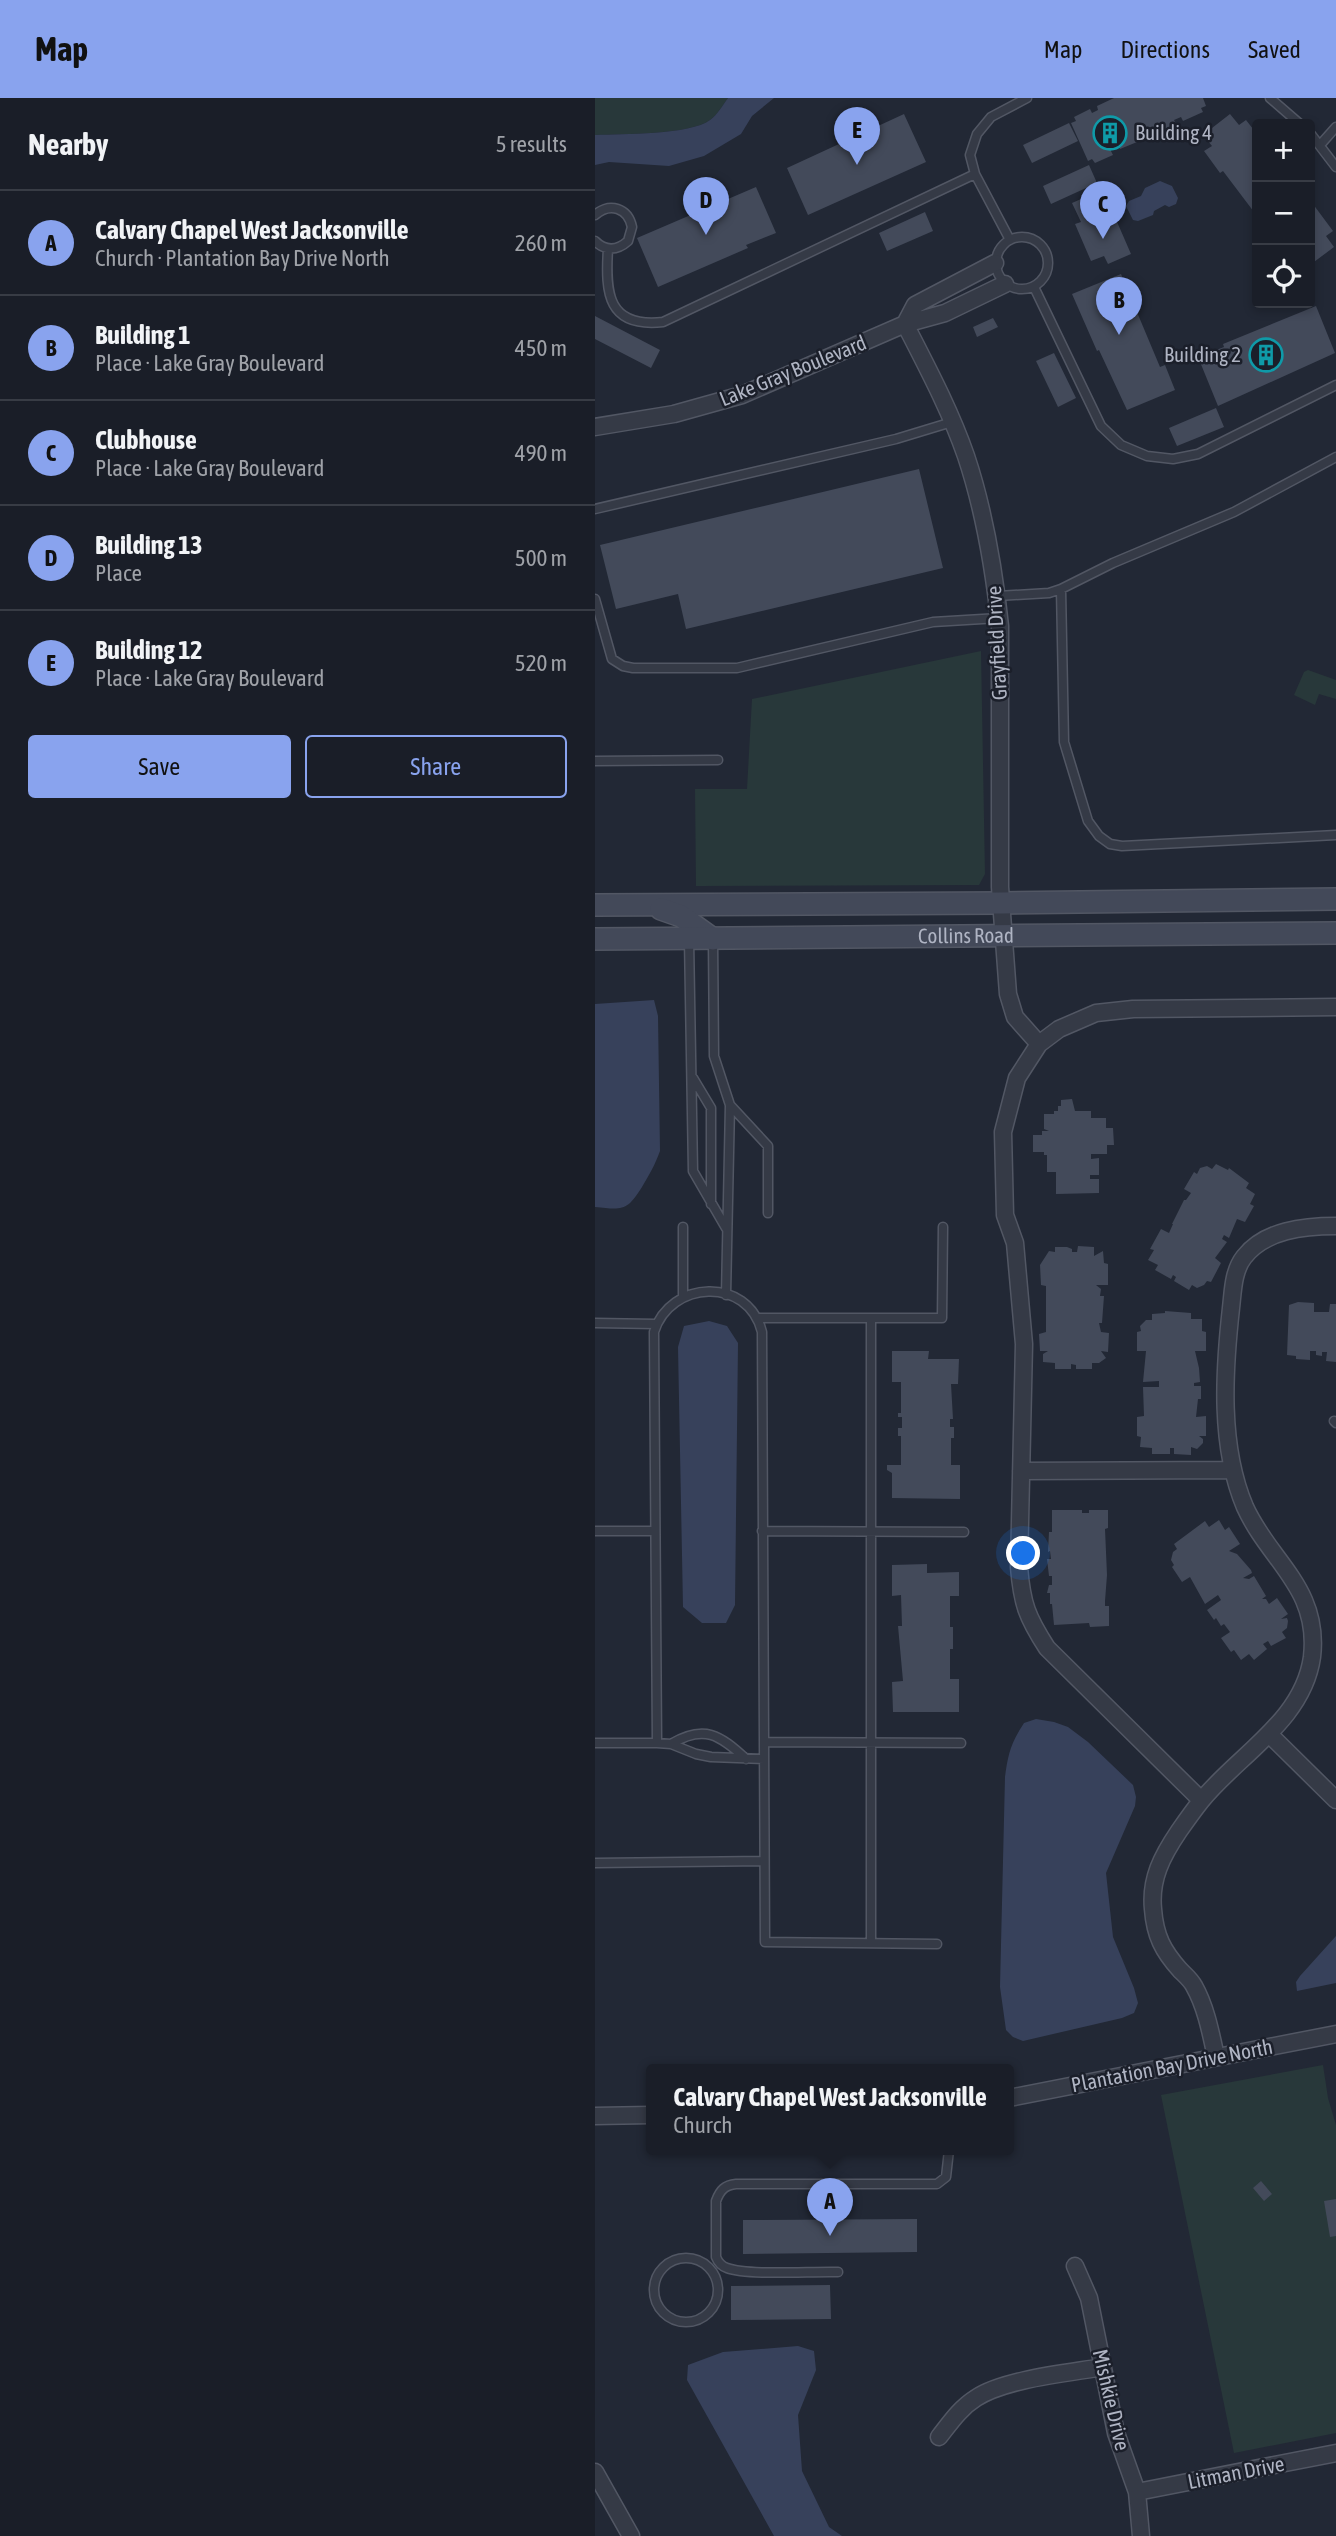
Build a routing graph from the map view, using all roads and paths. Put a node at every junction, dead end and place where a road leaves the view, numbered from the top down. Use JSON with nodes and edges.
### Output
{"nodes":[{"id":1,"x":1027,"y":98,"type":"edge"},
{"id":2,"x":1270,"y":98,"type":"edge"},
{"id":3,"x":1294,"y":119,"type":"edge"},
{"id":4,"x":1336,"y":127,"type":"edge"},
{"id":5,"x":1315,"y":138,"type":"edge"},
{"id":6,"x":1320,"y":145,"type":"junction"},
{"id":7,"x":1336,"y":167,"type":"edge"},
{"id":8,"x":975,"y":174,"type":"junction"},
{"id":9,"x":595,"y":215,"type":"edge"},
{"id":10,"x":1010,"y":240,"type":"junction"},
{"id":11,"x":595,"y":241,"type":"edge"},
{"id":12,"x":608,"y":249,"type":"junction"},
{"id":13,"x":995,"y":263,"type":"junction"},
{"id":14,"x":1005,"y":284,"type":"junction"},
{"id":15,"x":1034,"y":287,"type":"junction"},
{"id":16,"x":905,"y":324,"type":"junction"},
{"id":17,"x":1336,"y":385,"type":"edge"},
{"id":18,"x":952,"y":422,"type":"junction"},
{"id":19,"x":595,"y":427,"type":"edge"},
{"id":20,"x":1336,"y":457,"type":"edge"},
{"id":21,"x":595,"y":509,"type":"edge"},
{"id":22,"x":1061,"y":589,"type":"junction"},
{"id":23,"x":997,"y":596,"type":"junction"},
{"id":24,"x":595,"y":599,"type":"edge"},
{"id":25,"x":999,"y":618,"type":"junction"},
{"id":26,"x":718,"y":760,"type":"dead end"},
{"id":27,"x":595,"y":761,"type":"edge"},
{"id":28,"x":1336,"y":835,"type":"edge"},
{"id":29,"x":1336,"y":899,"type":"edge"},
{"id":30,"x":1001,"y":903,"type":"junction"},
{"id":31,"x":645,"y":904,"type":"junction"},
{"id":32,"x":595,"y":905,"type":"edge"},
{"id":33,"x":1336,"y":933,"type":"edge"},
{"id":34,"x":1005,"y":937,"type":"junction"},
{"id":35,"x":595,"y":939,"type":"edge"},
{"id":36,"x":689,"y":939,"type":"junction"},
{"id":37,"x":713,"y":939,"type":"junction"},
{"id":38,"x":1336,"y":1007,"type":"edge"},
{"id":39,"x":1039,"y":1044,"type":"junction"},
{"id":40,"x":692,"y":1076,"type":"junction"},
{"id":41,"x":730,"y":1105,"type":"junction"},
{"id":42,"x":711,"y":1206,"type":"junction"},
{"id":43,"x":768,"y":1213,"type":"dead end"},
{"id":44,"x":1336,"y":1226,"type":"edge"},
{"id":45,"x":683,"y":1227,"type":"dead end"},
{"id":46,"x":943,"y":1227,"type":"dead end"},
{"id":47,"x":726,"y":1228,"type":"junction"},
{"id":48,"x":726,"y":1294,"type":"junction"},
{"id":49,"x":683,"y":1297,"type":"junction"},
{"id":50,"x":757,"y":1318,"type":"junction"},
{"id":51,"x":871,"y":1320,"type":"junction"},
{"id":52,"x":595,"y":1323,"type":"edge"},
{"id":53,"x":656,"y":1324,"type":"junction"},
{"id":54,"x":1233,"y":1470,"type":"junction"},
{"id":55,"x":1021,"y":1471,"type":"junction"},
{"id":56,"x":595,"y":1531,"type":"edge"},
{"id":57,"x":654,"y":1531,"type":"junction"},
{"id":58,"x":762,"y":1531,"type":"junction"},
{"id":59,"x":871,"y":1531,"type":"junction"},
{"id":60,"x":964,"y":1532,"type":"dead end"},
{"id":61,"x":1269,"y":1734,"type":"junction"},
{"id":62,"x":764,"y":1742,"type":"junction"},
{"id":63,"x":595,"y":1743,"type":"edge"},
{"id":64,"x":657,"y":1743,"type":"junction"},
{"id":65,"x":870,"y":1743,"type":"junction"},
{"id":66,"x":961,"y":1743,"type":"dead end"},
{"id":67,"x":671,"y":1744,"type":"junction"},
{"id":68,"x":746,"y":1759,"type":"junction"},
{"id":69,"x":764,"y":1759,"type":"junction"},
{"id":70,"x":1201,"y":1800,"type":"junction"},
{"id":71,"x":1336,"y":1800,"type":"edge"},
{"id":72,"x":764,"y":1861,"type":"junction"},
{"id":73,"x":595,"y":1863,"type":"edge"},
{"id":74,"x":871,"y":1943,"type":"junction"},
{"id":75,"x":937,"y":1944,"type":"dead end"},
{"id":76,"x":1336,"y":2034,"type":"edge"},
{"id":77,"x":1216,"y":2057,"type":"junction"},
{"id":78,"x":1014,"y":2097,"type":"edge"},
{"id":79,"x":646,"y":2115,"type":"edge"},
{"id":80,"x":595,"y":2116,"type":"edge"},
{"id":81,"x":948,"y":2155,"type":"edge"},
{"id":82,"x":719,"y":2263,"type":"junction"},
{"id":83,"x":1075,"y":2266,"type":"dead end"},
{"id":84,"x":711,"y":2270,"type":"junction"},
{"id":85,"x":838,"y":2272,"type":"dead end"},
{"id":86,"x":1103,"y":2367,"type":"junction"},
{"id":87,"x":939,"y":2437,"type":"dead end"},
{"id":88,"x":1336,"y":2453,"type":"edge"},
{"id":89,"x":595,"y":2472,"type":"edge"},
{"id":90,"x":1137,"y":2492,"type":"junction"},
{"id":91,"x":631,"y":2536,"type":"edge"},
{"id":92,"x":1142,"y":2536,"type":"edge"}],
"edges":[{"from":1,"to":8,"type":"lane"},
{"from":2,"to":3,"type":"lane"},
{"from":4,"to":6,"type":"lane"},
{"from":5,"to":6,"type":"lane"},
{"from":6,"to":7,"type":"lane"},
{"from":8,"to":10,"type":"lane"},
{"from":8,"to":12,"type":"lane"},
{"from":9,"to":12,"type":"lane"},
{"from":10,"to":13,"type":"lane"},
{"from":10,"to":15,"type":"lane"},
{"from":11,"to":12,"type":"lane"},
{"from":13,"to":14,"type":"lane"},
{"from":13,"to":16,"type":"street","name":"Lake Gray Boulevard"},
{"from":14,"to":15,"type":"lane"},
{"from":14,"to":16,"type":"street","name":"Lake Gray Boulevard"},
{"from":15,"to":17,"type":"lane"},
{"from":16,"to":18,"type":"street","name":"Grayfield Drive"},
{"from":16,"to":19,"type":"street","name":"Lake Gray Boulevard"},
{"from":18,"to":21,"type":"lane"},
{"from":18,"to":23,"type":"street","name":"Grayfield Drive"},
{"from":20,"to":22,"type":"lane"},
{"from":22,"to":23,"type":"lane"},
{"from":22,"to":28,"type":"lane"},
{"from":23,"to":25,"type":"street","name":"Grayfield Drive"},
{"from":24,"to":25,"type":"lane"},
{"from":25,"to":30,"type":"street","name":"Grayfield Drive"},
{"from":26,"to":27,"type":"lane"},
{"from":29,"to":30,"type":"main road","name":"Collins Road"},
{"from":30,"to":31,"type":"main road","name":"Collins Road"},
{"from":30,"to":34,"type":"street","name":"Grayfield Drive"},
{"from":31,"to":32,"type":"main road","name":"Collins Road"},
{"from":31,"to":37,"type":"main road"},
{"from":33,"to":34,"type":"main road","name":"Collins Road"},
{"from":34,"to":37,"type":"main road","name":"Collins Road"},
{"from":34,"to":39,"type":"street","name":"Grayfield Drive"},
{"from":35,"to":36,"type":"main road","name":"Collins Road"},
{"from":36,"to":37,"type":"main road","name":"Collins Road"},
{"from":36,"to":40,"type":"lane"},
{"from":37,"to":41,"type":"lane"},
{"from":38,"to":39,"type":"street"},
{"from":39,"to":55,"type":"street"},
{"from":40,"to":42,"type":"lane"},
{"from":40,"to":42,"type":"lane"},
{"from":41,"to":43,"type":"lane"},
{"from":41,"to":47,"type":"lane"},
{"from":42,"to":47,"type":"lane"},
{"from":44,"to":54,"type":"street"},
{"from":45,"to":49,"type":"lane"},
{"from":46,"to":51,"type":"lane"},
{"from":47,"to":48,"type":"lane"},
{"from":48,"to":49,"type":"lane"},
{"from":48,"to":50,"type":"lane"},
{"from":49,"to":53,"type":"lane"},
{"from":50,"to":51,"type":"lane"},
{"from":50,"to":58,"type":"lane"},
{"from":51,"to":59,"type":"lane"},
{"from":52,"to":53,"type":"lane"},
{"from":53,"to":57,"type":"lane"},
{"from":54,"to":55,"type":"street"},
{"from":54,"to":61,"type":"street"},
{"from":55,"to":70,"type":"street"},
{"from":56,"to":57,"type":"lane"},
{"from":57,"to":64,"type":"lane"},
{"from":58,"to":59,"type":"lane"},
{"from":58,"to":62,"type":"lane"},
{"from":59,"to":60,"type":"lane"},
{"from":59,"to":65,"type":"lane"},
{"from":61,"to":70,"type":"street"},
{"from":61,"to":71,"type":"street"},
{"from":62,"to":65,"type":"lane"},
{"from":62,"to":69,"type":"lane"},
{"from":63,"to":64,"type":"lane"},
{"from":64,"to":67,"type":"lane"},
{"from":65,"to":66,"type":"lane"},
{"from":65,"to":74,"type":"lane"},
{"from":67,"to":68,"type":"lane"},
{"from":67,"to":68,"type":"lane"},
{"from":68,"to":69,"type":"lane"},
{"from":69,"to":72,"type":"lane"},
{"from":70,"to":77,"type":"street"},
{"from":72,"to":73,"type":"lane"},
{"from":72,"to":74,"type":"lane"},
{"from":74,"to":75,"type":"lane"},
{"from":76,"to":77,"type":"street","name":"Plantation Bay Drive North"},
{"from":77,"to":78,"type":"street","name":"Plantation Bay Drive North"},
{"from":79,"to":80,"type":"street"},
{"from":81,"to":82,"type":"lane"},
{"from":82,"to":84,"type":"lane"},
{"from":82,"to":85,"type":"lane"},
{"from":83,"to":86,"type":"street","name":"Mishkie Drive"},
{"from":84,"to":84,"type":"lane"},
{"from":86,"to":87,"type":"street"},
{"from":86,"to":90,"type":"street","name":"Mishkie Drive"},
{"from":88,"to":90,"type":"street","name":"Litman Drive"},
{"from":89,"to":91,"type":"street"},
{"from":90,"to":92,"type":"street","name":"Mishkie Drive"}]}
